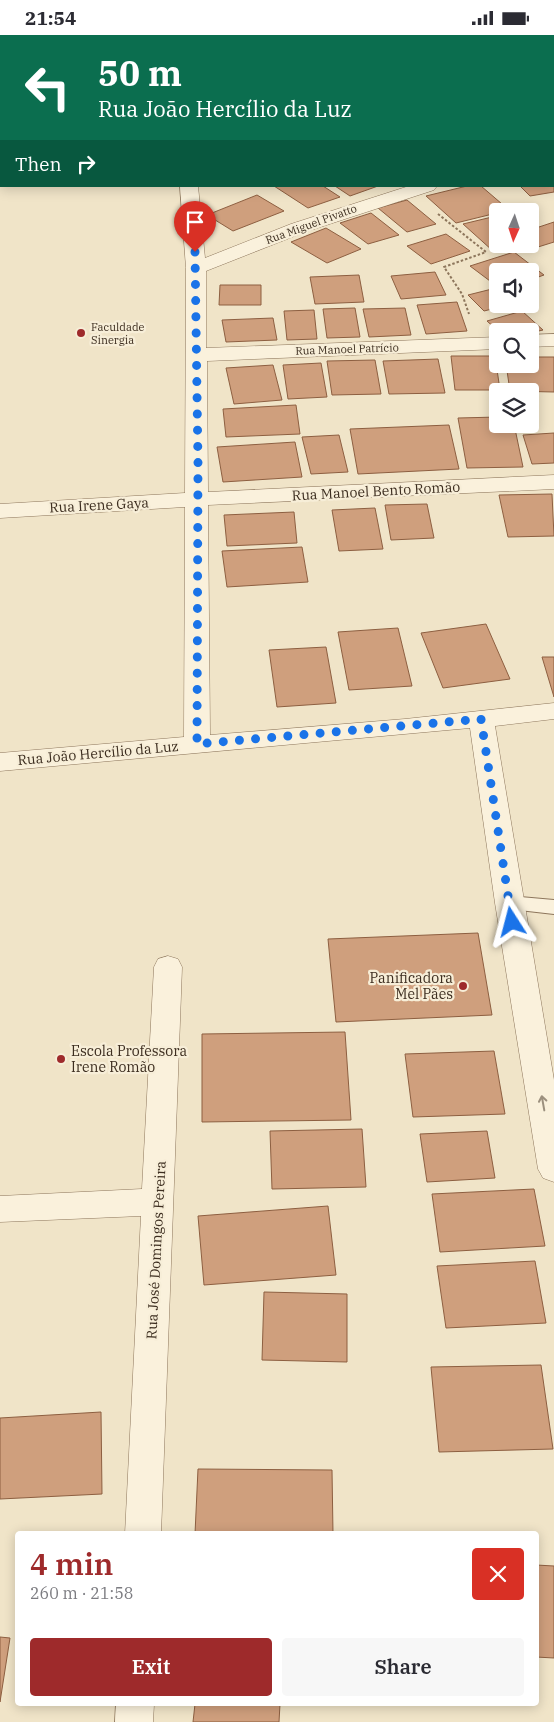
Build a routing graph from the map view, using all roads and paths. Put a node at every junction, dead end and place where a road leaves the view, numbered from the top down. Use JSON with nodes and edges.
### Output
{"nodes":[{"id":1,"x":189,"y":187,"type":"edge"},
{"id":2,"x":424,"y":187,"type":"edge"},
{"id":3,"x":408,"y":191,"type":"junction"},
{"id":4,"x":196,"y":268,"type":"junction"},
{"id":5,"x":539,"y":341,"type":"edge"},
{"id":6,"x":554,"y":341,"type":"edge"},
{"id":7,"x":489,"y":343,"type":"edge"},
{"id":8,"x":197,"y":355,"type":"junction"},
{"id":9,"x":554,"y":483,"type":"edge"},
{"id":10,"x":198,"y":499,"type":"junction"},
{"id":11,"x":0,"y":511,"type":"edge"},
{"id":12,"x":554,"y":711,"type":"edge"},
{"id":13,"x":481,"y":719,"type":"junction"},
{"id":14,"x":197,"y":744,"type":"junction"},
{"id":15,"x":0,"y":762,"type":"edge"},
{"id":16,"x":509,"y":903,"type":"junction"},
{"id":17,"x":554,"y":907,"type":"edge"},
{"id":18,"x":168,"y":967,"type":"dead end"},
{"id":19,"x":554,"y":1169,"type":"edge"},
{"id":20,"x":159,"y":1202,"type":"junction"},
{"id":21,"x":0,"y":1209,"type":"edge"},
{"id":22,"x":143,"y":1531,"type":"edge"},
{"id":23,"x":135,"y":1706,"type":"edge"},
{"id":24,"x":134,"y":1722,"type":"edge"}],
"edges":[{"from":1,"to":4,"type":"street"},
{"from":2,"to":3,"type":"street","name":"Rua Miguel Pivatto"},
{"from":3,"to":4,"type":"street","name":"Rua Miguel Pivatto"},
{"from":3,"to":7,"type":"path"},
{"from":4,"to":8,"type":"street"},
{"from":5,"to":6,"type":"street"},
{"from":7,"to":8,"type":"street","name":"Rua Manoel Patrício"},
{"from":8,"to":10,"type":"street"},
{"from":9,"to":10,"type":"street","name":"Rua Manoel Bento Romão"},
{"from":10,"to":11,"type":"street","name":"Rua Irene Gaya"},
{"from":10,"to":14,"type":"street"},
{"from":12,"to":13,"type":"street","name":"Rua João Hercílio da Luz"},
{"from":13,"to":14,"type":"street","name":"Rua João Hercílio da Luz"},
{"from":13,"to":16,"type":"street"},
{"from":14,"to":15,"type":"street","name":"Rua João Hercílio da Luz"},
{"from":16,"to":17,"type":"lane"},
{"from":19,"to":16,"type":"street","one_way":true},
{"from":18,"to":20,"type":"street","name":"Rua José Domingos Pereira"},
{"from":20,"to":21,"type":"street"},
{"from":20,"to":22,"type":"street","name":"Rua José Domingos Pereira"},
{"from":23,"to":24,"type":"street"}]}
